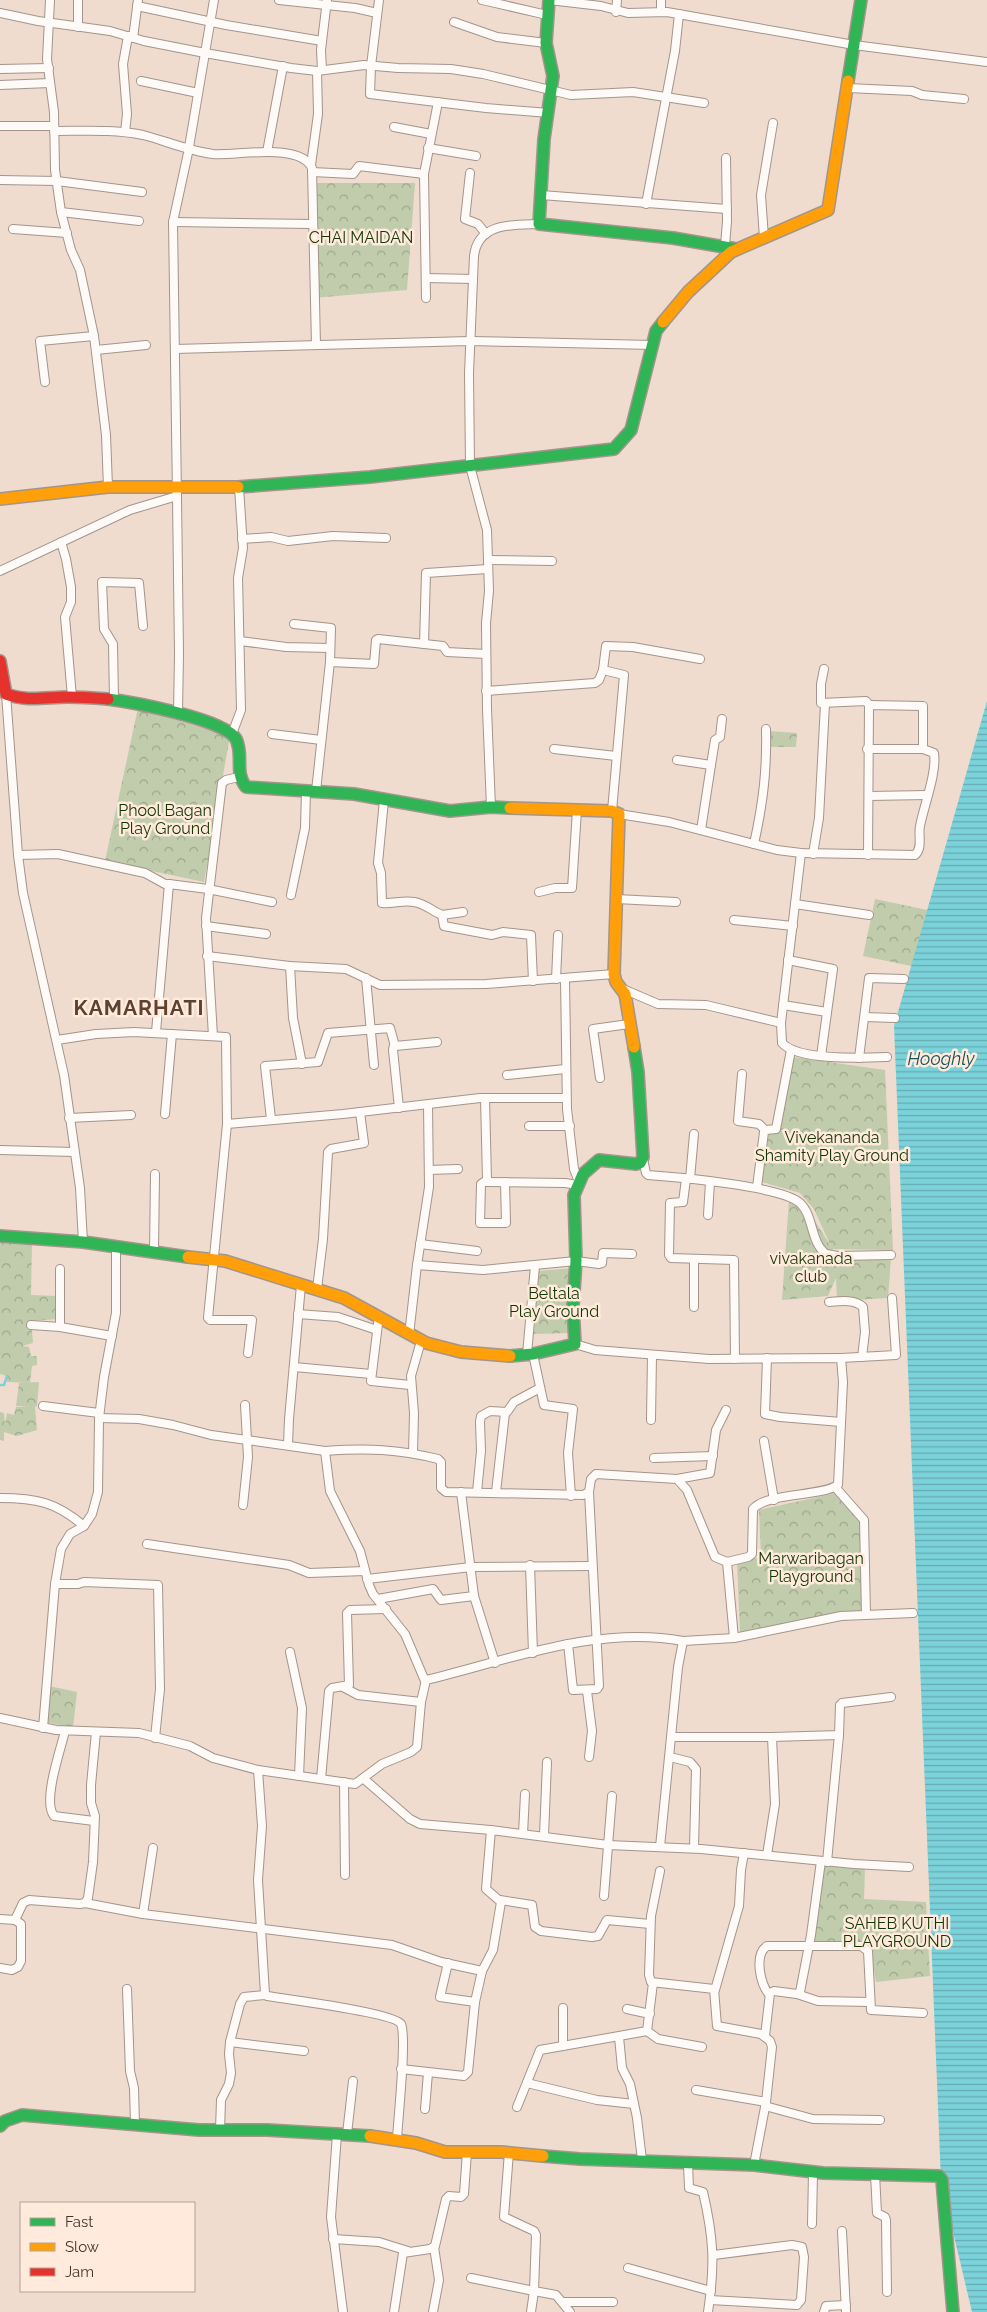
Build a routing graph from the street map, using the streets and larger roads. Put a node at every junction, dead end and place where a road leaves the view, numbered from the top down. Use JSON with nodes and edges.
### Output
{"nodes":[{"id":1,"x":50,"y":0,"type":"edge"},
{"id":2,"x":78,"y":0,"type":"edge"},
{"id":3,"x":214,"y":0,"type":"edge"},
{"id":4,"x":279,"y":0,"type":"edge"},
{"id":5,"x":379,"y":0,"type":"edge"},
{"id":6,"x":482,"y":0,"type":"edge"},
{"id":7,"x":549,"y":0,"type":"edge"},
{"id":8,"x":617,"y":0,"type":"edge"},
{"id":9,"x":661,"y":0,"type":"edge"},
{"id":10,"x":861,"y":0,"type":"edge"},
{"id":11,"x":138,"y":3,"type":"edge"},
{"id":12,"x":327,"y":3,"type":"edge"},
{"id":13,"x":616,"y":12,"type":"junction"},
{"id":14,"x":661,"y":12,"type":"junction"},
{"id":15,"x":0,"y":13,"type":"edge"},
{"id":16,"x":377,"y":13,"type":"junction"},
{"id":17,"x":679,"y":14,"type":"junction"},
{"id":18,"x":548,"y":15,"type":"junction"},
{"id":19,"x":210,"y":21,"type":"junction"},
{"id":20,"x":48,"y":22,"type":"junction"},
{"id":21,"x":454,"y":22,"type":"dead end"},
{"id":22,"x":78,"y":27,"type":"junction"},
{"id":23,"x":130,"y":37,"type":"junction"},
{"id":24,"x":322,"y":41,"type":"junction"},
{"id":25,"x":546,"y":42,"type":"junction"},
{"id":26,"x":854,"y":45,"type":"junction"},
{"id":27,"x":205,"y":53,"type":"junction"},
{"id":28,"x":987,"y":62,"type":"edge"},
{"id":29,"x":283,"y":66,"type":"junction"},
{"id":30,"x":371,"y":66,"type":"junction"},
{"id":31,"x":48,"y":68,"type":"junction"},
{"id":32,"x":0,"y":69,"type":"edge"},
{"id":33,"x":320,"y":70,"type":"junction"},
{"id":34,"x":141,"y":81,"type":"dead end"},
{"id":35,"x":50,"y":83,"type":"junction"},
{"id":36,"x":0,"y":85,"type":"edge"},
{"id":37,"x":848,"y":88,"type":"junction"},
{"id":38,"x":552,"y":90,"type":"junction"},
{"id":39,"x":198,"y":93,"type":"junction"},
{"id":40,"x":666,"y":97,"type":"junction"},
{"id":41,"x":964,"y":99,"type":"dead end"},
{"id":42,"x":438,"y":102,"type":"junction"},
{"id":43,"x":704,"y":103,"type":"dead end"},
{"id":44,"x":549,"y":113,"type":"junction"},
{"id":45,"x":773,"y":123,"type":"dead end"},
{"id":46,"x":0,"y":126,"type":"edge"},
{"id":47,"x":394,"y":127,"type":"dead end"},
{"id":48,"x":54,"y":129,"type":"junction"},
{"id":49,"x":125,"y":132,"type":"junction"},
{"id":50,"x":431,"y":134,"type":"junction"},
{"id":51,"x":188,"y":148,"type":"junction"},
{"id":52,"x":428,"y":148,"type":"junction"},
{"id":53,"x":267,"y":152,"type":"junction"},
{"id":54,"x":476,"y":156,"type":"dead end"},
{"id":55,"x":726,"y":158,"type":"dead end"},
{"id":56,"x":311,"y":168,"type":"junction"},
{"id":57,"x":470,"y":173,"type":"dead end"},
{"id":58,"x":424,"y":174,"type":"junction"},
{"id":59,"x":0,"y":180,"type":"edge"},
{"id":60,"x":57,"y":181,"type":"junction"},
{"id":61,"x":142,"y":192,"type":"dead end"},
{"id":62,"x":541,"y":195,"type":"junction"},
{"id":63,"x":646,"y":204,"type":"junction"},
{"id":64,"x":727,"y":209,"type":"junction"},
{"id":65,"x":61,"y":212,"type":"junction"},
{"id":66,"x":139,"y":221,"type":"dead end"},
{"id":67,"x":173,"y":222,"type":"junction"},
{"id":68,"x":313,"y":224,"type":"junction"},
{"id":69,"x":539,"y":224,"type":"junction"},
{"id":70,"x":13,"y":229,"type":"dead end"},
{"id":71,"x":67,"y":233,"type":"junction"},
{"id":72,"x":486,"y":234,"type":"junction"},
{"id":73,"x":764,"y":238,"type":"junction"},
{"id":74,"x":724,"y":246,"type":"junction"},
{"id":75,"x":736,"y":248,"type":"junction"},
{"id":76,"x":426,"y":278,"type":"junction"},
{"id":77,"x":472,"y":278,"type":"junction"},
{"id":78,"x":426,"y":298,"type":"dead end"},
{"id":79,"x":94,"y":336,"type":"junction"},
{"id":80,"x":470,"y":341,"type":"junction"},
{"id":81,"x":146,"y":345,"type":"dead end"},
{"id":82,"x":316,"y":345,"type":"junction"},
{"id":83,"x":653,"y":345,"type":"junction"},
{"id":84,"x":175,"y":349,"type":"junction"},
{"id":85,"x":96,"y":350,"type":"junction"},
{"id":86,"x":45,"y":382,"type":"dead end"},
{"id":87,"x":470,"y":466,"type":"junction"},
{"id":88,"x":108,"y":487,"type":"junction"},
{"id":89,"x":239,"y":487,"type":"junction"},
{"id":90,"x":176,"y":492,"type":"junction"},
{"id":91,"x":0,"y":498,"type":"edge"},
{"id":92,"x":386,"y":538,"type":"dead end"},
{"id":93,"x":242,"y":539,"type":"junction"},
{"id":94,"x":60,"y":542,"type":"junction"},
{"id":95,"x":488,"y":560,"type":"junction"},
{"id":96,"x":552,"y":561,"type":"dead end"},
{"id":97,"x":488,"y":570,"type":"junction"},
{"id":98,"x":0,"y":571,"type":"edge"},
{"id":99,"x":294,"y":624,"type":"dead end"},
{"id":100,"x":143,"y":626,"type":"dead end"},
{"id":101,"x":240,"y":641,"type":"junction"},
{"id":102,"x":424,"y":644,"type":"junction"},
{"id":103,"x":330,"y":648,"type":"junction"},
{"id":104,"x":486,"y":654,"type":"junction"},
{"id":105,"x":700,"y":659,"type":"dead end"},
{"id":106,"x":0,"y":661,"type":"edge"},
{"id":107,"x":330,"y":662,"type":"junction"},
{"id":108,"x":824,"y":669,"type":"dead end"},
{"id":109,"x":603,"y":670,"type":"junction"},
{"id":110,"x":486,"y":691,"type":"junction"},
{"id":111,"x":6,"y":694,"type":"junction"},
{"id":112,"x":72,"y":697,"type":"junction"},
{"id":113,"x":114,"y":700,"type":"junction"},
{"id":114,"x":826,"y":704,"type":"junction"},
{"id":115,"x":869,"y":706,"type":"junction"},
{"id":116,"x":178,"y":713,"type":"junction"},
{"id":117,"x":722,"y":719,"type":"dead end"},
{"id":118,"x":766,"y":729,"type":"dead end"},
{"id":119,"x":232,"y":734,"type":"junction"},
{"id":120,"x":272,"y":734,"type":"dead end"},
{"id":121,"x":322,"y":740,"type":"junction"},
{"id":122,"x":554,"y":749,"type":"dead end"},
{"id":123,"x":867,"y":749,"type":"junction"},
{"id":124,"x":923,"y":749,"type":"junction"},
{"id":125,"x":616,"y":756,"type":"junction"},
{"id":126,"x":677,"y":760,"type":"dead end"},
{"id":127,"x":712,"y":764,"type":"junction"},
{"id":128,"x":239,"y":776,"type":"junction"},
{"id":129,"x":311,"y":791,"type":"junction"},
{"id":130,"x":927,"y":795,"type":"junction"},
{"id":131,"x":868,"y":796,"type":"junction"},
{"id":132,"x":384,"y":800,"type":"junction"},
{"id":133,"x":491,"y":807,"type":"junction"},
{"id":134,"x":577,"y":810,"type":"junction"},
{"id":135,"x":616,"y":813,"type":"junction"},
{"id":136,"x":701,"y":830,"type":"junction"},
{"id":137,"x":754,"y":844,"type":"junction"},
{"id":138,"x":801,"y":853,"type":"junction"},
{"id":139,"x":813,"y":854,"type":"junction"},
{"id":140,"x":18,"y":855,"type":"junction"},
{"id":141,"x":868,"y":855,"type":"junction"},
{"id":142,"x":169,"y":884,"type":"junction"},
{"id":143,"x":208,"y":889,"type":"junction"},
{"id":144,"x":539,"y":892,"type":"dead end"},
{"id":145,"x":292,"y":895,"type":"dead end"},
{"id":146,"x":616,"y":899,"type":"junction"},
{"id":147,"x":272,"y":902,"type":"dead end"},
{"id":148,"x":676,"y":902,"type":"dead end"},
{"id":149,"x":795,"y":904,"type":"junction"},
{"id":150,"x":463,"y":912,"type":"dead end"},
{"id":151,"x":442,"y":915,"type":"junction"},
{"id":152,"x":869,"y":915,"type":"dead end"},
{"id":153,"x":734,"y":920,"type":"dead end"},
{"id":154,"x":206,"y":926,"type":"junction"},
{"id":155,"x":793,"y":926,"type":"junction"},
{"id":156,"x":266,"y":934,"type":"dead end"},
{"id":157,"x":558,"y":935,"type":"dead end"},
{"id":158,"x":207,"y":956,"type":"junction"},
{"id":159,"x":788,"y":960,"type":"junction"},
{"id":160,"x":290,"y":966,"type":"junction"},
{"id":161,"x":614,"y":974,"type":"junction"},
{"id":162,"x":366,"y":978,"type":"junction"},
{"id":163,"x":556,"y":979,"type":"junction"},
{"id":164,"x":564,"y":979,"type":"junction"},
{"id":165,"x":904,"y":979,"type":"dead end"},
{"id":166,"x":533,"y":981,"type":"junction"},
{"id":167,"x":623,"y":989,"type":"junction"},
{"id":168,"x":783,"y":1005,"type":"junction"},
{"id":169,"x":827,"y":1012,"type":"junction"},
{"id":170,"x":865,"y":1017,"type":"junction"},
{"id":171,"x":895,"y":1018,"type":"dead end"},
{"id":172,"x":780,"y":1023,"type":"junction"},
{"id":173,"x":629,"y":1024,"type":"junction"},
{"id":174,"x":371,"y":1030,"type":"junction"},
{"id":175,"x":156,"y":1032,"type":"junction"},
{"id":176,"x":172,"y":1034,"type":"junction"},
{"id":177,"x":212,"y":1036,"type":"junction"},
{"id":178,"x":57,"y":1040,"type":"junction"},
{"id":179,"x":437,"y":1042,"type":"dead end"},
{"id":180,"x":394,"y":1046,"type":"junction"},
{"id":181,"x":791,"y":1050,"type":"junction"},
{"id":182,"x":822,"y":1056,"type":"junction"},
{"id":183,"x":859,"y":1058,"type":"junction"},
{"id":184,"x":887,"y":1058,"type":"dead end"},
{"id":185,"x":302,"y":1064,"type":"junction"},
{"id":186,"x":374,"y":1065,"type":"dead end"},
{"id":187,"x":565,"y":1069,"type":"junction"},
{"id":188,"x":742,"y":1074,"type":"dead end"},
{"id":189,"x":507,"y":1075,"type":"dead end"},
{"id":190,"x":600,"y":1078,"type":"dead end"},
{"id":191,"x":485,"y":1098,"type":"junction"},
{"id":192,"x":566,"y":1098,"type":"junction"},
{"id":193,"x":428,"y":1105,"type":"junction"},
{"id":194,"x":399,"y":1108,"type":"junction"},
{"id":195,"x":360,"y":1112,"type":"junction"},
{"id":196,"x":165,"y":1114,"type":"dead end"},
{"id":197,"x":131,"y":1115,"type":"dead end"},
{"id":198,"x":69,"y":1118,"type":"junction"},
{"id":199,"x":271,"y":1119,"type":"junction"},
{"id":200,"x":227,"y":1124,"type":"junction"},
{"id":201,"x":529,"y":1126,"type":"dead end"},
{"id":202,"x":570,"y":1126,"type":"junction"},
{"id":203,"x":765,"y":1130,"type":"junction"},
{"id":204,"x":694,"y":1134,"type":"dead end"},
{"id":205,"x":0,"y":1150,"type":"edge"},
{"id":206,"x":74,"y":1152,"type":"junction"},
{"id":207,"x":643,"y":1159,"type":"junction"},
{"id":208,"x":458,"y":1169,"type":"dead end"},
{"id":209,"x":429,"y":1170,"type":"junction"},
{"id":210,"x":155,"y":1174,"type":"dead end"},
{"id":211,"x":688,"y":1179,"type":"junction"},
{"id":212,"x":487,"y":1182,"type":"junction"},
{"id":213,"x":505,"y":1182,"type":"junction"},
{"id":214,"x":710,"y":1182,"type":"junction"},
{"id":215,"x":578,"y":1183,"type":"junction"},
{"id":216,"x":757,"y":1187,"type":"junction"},
{"id":217,"x":708,"y":1215,"type":"dead end"},
{"id":218,"x":0,"y":1236,"type":"edge"},
{"id":219,"x":83,"y":1242,"type":"junction"},
{"id":220,"x":420,"y":1244,"type":"junction"},
{"id":221,"x":116,"y":1248,"type":"junction"},
{"id":222,"x":477,"y":1251,"type":"dead end"},
{"id":223,"x":154,"y":1252,"type":"junction"},
{"id":224,"x":632,"y":1254,"type":"dead end"},
{"id":225,"x":891,"y":1255,"type":"dead end"},
{"id":226,"x":215,"y":1259,"type":"junction"},
{"id":227,"x":694,"y":1259,"type":"junction"},
{"id":228,"x":576,"y":1261,"type":"junction"},
{"id":229,"x":416,"y":1265,"type":"junction"},
{"id":230,"x":535,"y":1266,"type":"junction"},
{"id":231,"x":60,"y":1268,"type":"dead end"},
{"id":232,"x":301,"y":1285,"type":"junction"},
{"id":233,"x":317,"y":1289,"type":"junction"},
{"id":234,"x":892,"y":1298,"type":"dead end"},
{"id":235,"x":829,"y":1302,"type":"dead end"},
{"id":236,"x":694,"y":1307,"type":"dead end"},
{"id":237,"x":298,"y":1314,"type":"junction"},
{"id":238,"x":379,"y":1316,"type":"junction"},
{"id":239,"x":31,"y":1325,"type":"dead end"},
{"id":240,"x":60,"y":1327,"type":"junction"},
{"id":241,"x":377,"y":1330,"type":"junction"},
{"id":242,"x":409,"y":1335,"type":"junction"},
{"id":243,"x":112,"y":1336,"type":"junction"},
{"id":244,"x":421,"y":1341,"type":"junction"},
{"id":245,"x":575,"y":1344,"type":"junction"},
{"id":246,"x":248,"y":1353,"type":"dead end"},
{"id":247,"x":530,"y":1354,"type":"junction"},
{"id":248,"x":652,"y":1355,"type":"junction"},
{"id":249,"x":862,"y":1357,"type":"junction"},
{"id":250,"x":766,"y":1358,"type":"junction"},
{"id":251,"x":841,"y":1358,"type":"junction"},
{"id":252,"x":735,"y":1359,"type":"junction"},
{"id":253,"x":294,"y":1367,"type":"junction"},
{"id":254,"x":371,"y":1374,"type":"junction"},
{"id":255,"x":410,"y":1385,"type":"junction"},
{"id":256,"x":540,"y":1388,"type":"junction"},
{"id":257,"x":245,"y":1405,"type":"dead end"},
{"id":258,"x":43,"y":1406,"type":"dead end"},
{"id":259,"x":726,"y":1410,"type":"dead end"},
{"id":260,"x":505,"y":1413,"type":"junction"},
{"id":261,"x":99,"y":1415,"type":"junction"},
{"id":262,"x":651,"y":1420,"type":"dead end"},
{"id":263,"x":841,"y":1422,"type":"junction"},
{"id":264,"x":764,"y":1441,"type":"dead end"},
{"id":265,"x":248,"y":1442,"type":"junction"},
{"id":266,"x":288,"y":1445,"type":"junction"},
{"id":267,"x":326,"y":1451,"type":"junction"},
{"id":268,"x":413,"y":1453,"type":"junction"},
{"id":269,"x":712,"y":1456,"type":"junction"},
{"id":270,"x":654,"y":1458,"type":"dead end"},
{"id":271,"x":677,"y":1479,"type":"junction"},
{"id":272,"x":835,"y":1487,"type":"junction"},
{"id":273,"x":462,"y":1492,"type":"junction"},
{"id":274,"x":476,"y":1492,"type":"junction"},
{"id":275,"x":496,"y":1492,"type":"junction"},
{"id":276,"x":589,"y":1492,"type":"junction"},
{"id":277,"x":570,"y":1496,"type":"junction"},
{"id":278,"x":0,"y":1498,"type":"edge"},
{"id":279,"x":774,"y":1500,"type":"junction"},
{"id":280,"x":243,"y":1505,"type":"dead end"},
{"id":281,"x":84,"y":1526,"type":"junction"},
{"id":282,"x":147,"y":1544,"type":"dead end"},
{"id":283,"x":727,"y":1562,"type":"junction"},
{"id":284,"x":530,"y":1565,"type":"junction"},
{"id":285,"x":592,"y":1566,"type":"junction"},
{"id":286,"x":471,"y":1567,"type":"junction"},
{"id":287,"x":366,"y":1575,"type":"junction"},
{"id":288,"x":56,"y":1584,"type":"junction"},
{"id":289,"x":474,"y":1596,"type":"junction"},
{"id":290,"x":378,"y":1599,"type":"junction"},
{"id":291,"x":386,"y":1609,"type":"junction"},
{"id":292,"x":913,"y":1613,"type":"dead end"},
{"id":293,"x":866,"y":1614,"type":"junction"},
{"id":294,"x":734,"y":1638,"type":"junction"},
{"id":295,"x":597,"y":1639,"type":"junction"},
{"id":296,"x":683,"y":1641,"type":"junction"},
{"id":297,"x":568,"y":1644,"type":"junction"},
{"id":298,"x":290,"y":1652,"type":"dead end"},
{"id":299,"x":533,"y":1653,"type":"junction"},
{"id":300,"x":495,"y":1663,"type":"junction"},
{"id":301,"x":425,"y":1681,"type":"junction"},
{"id":302,"x":343,"y":1687,"type":"junction"},
{"id":303,"x":588,"y":1691,"type":"junction"},
{"id":304,"x":892,"y":1697,"type":"dead end"},
{"id":305,"x":422,"y":1702,"type":"junction"},
{"id":306,"x":0,"y":1718,"type":"edge"},
{"id":307,"x":43,"y":1728,"type":"junction"},
{"id":308,"x":65,"y":1731,"type":"junction"},
{"id":309,"x":96,"y":1732,"type":"junction"},
{"id":310,"x":838,"y":1735,"type":"junction"},
{"id":311,"x":672,"y":1737,"type":"junction"},
{"id":312,"x":772,"y":1737,"type":"junction"},
{"id":313,"x":156,"y":1738,"type":"junction"},
{"id":314,"x":589,"y":1757,"type":"dead end"},
{"id":315,"x":670,"y":1757,"type":"junction"},
{"id":316,"x":547,"y":1762,"type":"dead end"},
{"id":317,"x":258,"y":1770,"type":"junction"},
{"id":318,"x":299,"y":1776,"type":"junction"},
{"id":319,"x":322,"y":1779,"type":"junction"},
{"id":320,"x":364,"y":1779,"type":"junction"},
{"id":321,"x":344,"y":1782,"type":"junction"},
{"id":322,"x":525,"y":1794,"type":"dead end"},
{"id":323,"x":612,"y":1796,"type":"dead end"},
{"id":324,"x":94,"y":1821,"type":"junction"},
{"id":325,"x":491,"y":1830,"type":"junction"},
{"id":326,"x":523,"y":1834,"type":"junction"},
{"id":327,"x":544,"y":1836,"type":"junction"},
{"id":328,"x":608,"y":1845,"type":"junction"},
{"id":329,"x":660,"y":1847,"type":"junction"},
{"id":330,"x":153,"y":1848,"type":"dead end"},
{"id":331,"x":694,"y":1848,"type":"junction"},
{"id":332,"x":744,"y":1852,"type":"junction"},
{"id":333,"x":767,"y":1855,"type":"junction"},
{"id":334,"x":824,"y":1861,"type":"junction"},
{"id":335,"x":908,"y":1867,"type":"dead end"},
{"id":336,"x":660,"y":1871,"type":"dead end"},
{"id":337,"x":345,"y":1875,"type":"dead end"},
{"id":338,"x":604,"y":1896,"type":"dead end"},
{"id":339,"x":500,"y":1900,"type":"junction"},
{"id":340,"x":85,"y":1903,"type":"junction"},
{"id":341,"x":143,"y":1914,"type":"junction"},
{"id":342,"x":0,"y":1919,"type":"edge"},
{"id":343,"x":15,"y":1920,"type":"junction"},
{"id":344,"x":650,"y":1924,"type":"junction"},
{"id":345,"x":260,"y":1929,"type":"junction"},
{"id":346,"x":809,"y":1945,"type":"junction"},
{"id":347,"x":448,"y":1964,"type":"junction"},
{"id":348,"x":0,"y":1968,"type":"edge"},
{"id":349,"x":482,"y":1971,"type":"junction"},
{"id":350,"x":653,"y":1983,"type":"junction"},
{"id":351,"x":127,"y":1990,"type":"dead end"},
{"id":352,"x":715,"y":1990,"type":"junction"},
{"id":353,"x":769,"y":1994,"type":"junction"},
{"id":354,"x":797,"y":1994,"type":"junction"},
{"id":355,"x":265,"y":1995,"type":"junction"},
{"id":356,"x":475,"y":2002,"type":"junction"},
{"id":357,"x":869,"y":2002,"type":"junction"},
{"id":358,"x":563,"y":2008,"type":"dead end"},
{"id":359,"x":626,"y":2009,"type":"dead end"},
{"id":360,"x":923,"y":2013,"type":"dead end"},
{"id":361,"x":650,"y":2014,"type":"junction"},
{"id":362,"x":646,"y":2031,"type":"junction"},
{"id":363,"x":764,"y":2036,"type":"junction"},
{"id":364,"x":619,"y":2037,"type":"junction"},
{"id":365,"x":230,"y":2042,"type":"junction"},
{"id":366,"x":563,"y":2046,"type":"junction"},
{"id":367,"x":702,"y":2047,"type":"dead end"},
{"id":368,"x":304,"y":2051,"type":"dead end"},
{"id":369,"x":402,"y":2069,"type":"junction"},
{"id":370,"x":428,"y":2073,"type":"junction"},
{"id":371,"x":353,"y":2081,"type":"dead end"},
{"id":372,"x":527,"y":2083,"type":"junction"},
{"id":373,"x":696,"y":2090,"type":"dead end"},
{"id":374,"x":634,"y":2104,"type":"junction"},
{"id":375,"x":765,"y":2104,"type":"junction"},
{"id":376,"x":518,"y":2107,"type":"dead end"},
{"id":377,"x":426,"y":2109,"type":"dead end"},
{"id":378,"x":880,"y":2120,"type":"dead end"},
{"id":379,"x":136,"y":2125,"type":"junction"},
{"id":380,"x":0,"y":2126,"type":"edge"},
{"id":381,"x":220,"y":2130,"type":"junction"},
{"id":382,"x":342,"y":2134,"type":"junction"},
{"id":383,"x":397,"y":2139,"type":"junction"},
{"id":384,"x":467,"y":2152,"type":"junction"},
{"id":385,"x":509,"y":2152,"type":"junction"},
{"id":386,"x":642,"y":2160,"type":"junction"},
{"id":387,"x":688,"y":2164,"type":"junction"},
{"id":388,"x":754,"y":2165,"type":"junction"},
{"id":389,"x":813,"y":2172,"type":"junction"},
{"id":390,"x":875,"y":2174,"type":"junction"},
{"id":391,"x":812,"y":2224,"type":"dead end"},
{"id":392,"x":842,"y":2231,"type":"dead end"},
{"id":393,"x":334,"y":2238,"type":"junction"},
{"id":394,"x":434,"y":2247,"type":"junction"},
{"id":395,"x":408,"y":2251,"type":"junction"},
{"id":396,"x":714,"y":2255,"type":"junction"},
{"id":397,"x":628,"y":2268,"type":"dead end"},
{"id":398,"x":472,"y":2278,"type":"dead end"},
{"id":399,"x":534,"y":2291,"type":"junction"},
{"id":400,"x":711,"y":2291,"type":"junction"},
{"id":401,"x":888,"y":2292,"type":"dead end"},
{"id":402,"x":710,"y":2300,"type":"junction"},
{"id":403,"x":563,"y":2302,"type":"junction"},
{"id":404,"x":613,"y":2302,"type":"dead end"},
{"id":405,"x":755,"y":2303,"type":"junction"},
{"id":406,"x":846,"y":2309,"type":"edge"},
{"id":407,"x":343,"y":2312,"type":"edge"},
{"id":408,"x":394,"y":2312,"type":"edge"},
{"id":409,"x":433,"y":2312,"type":"edge"},
{"id":410,"x":531,"y":2312,"type":"edge"},
{"id":411,"x":570,"y":2312,"type":"edge"},
{"id":412,"x":708,"y":2312,"type":"edge"},
{"id":413,"x":756,"y":2312,"type":"edge"},
{"id":414,"x":824,"y":2312,"type":"edge"},
{"id":415,"x":953,"y":2312,"type":"edge"}],
"edges":[{"from":1,"to":20,"type":"street"},
{"from":2,"to":22,"type":"street"},
{"from":3,"to":19,"type":"street"},
{"from":4,"to":12,"type":"street"},
{"from":5,"to":16,"type":"street"},
{"from":6,"to":18,"type":"street"},
{"from":7,"to":13,"type":"street"},
{"from":7,"to":18,"type":"street"},
{"from":8,"to":13,"type":"street"},
{"from":9,"to":14,"type":"street"},
{"from":10,"to":26,"type":"street"},
{"from":11,"to":19,"type":"street"},
{"from":11,"to":23,"type":"street"},
{"from":12,"to":16,"type":"street"},
{"from":12,"to":24,"type":"street"},
{"from":13,"to":14,"type":"street"},
{"from":14,"to":17,"type":"street"},
{"from":15,"to":20,"type":"street"},
{"from":16,"to":30,"type":"street"},
{"from":17,"to":26,"type":"street"},
{"from":17,"to":40,"type":"street"},
{"from":18,"to":25,"type":"street"},
{"from":19,"to":24,"type":"street"},
{"from":19,"to":27,"type":"street"},
{"from":20,"to":22,"type":"street"},
{"from":20,"to":31,"type":"street"},
{"from":21,"to":25,"type":"street"},
{"from":22,"to":23,"type":"street"},
{"from":23,"to":27,"type":"street"},
{"from":23,"to":49,"type":"street"},
{"from":24,"to":33,"type":"street"},
{"from":25,"to":38,"type":"street"},
{"from":26,"to":28,"type":"street"},
{"from":26,"to":37,"type":"street"},
{"from":27,"to":29,"type":"street"},
{"from":27,"to":39,"type":"street"},
{"from":29,"to":33,"type":"street"},
{"from":29,"to":53,"type":"street"},
{"from":30,"to":33,"type":"street"},
{"from":30,"to":38,"type":"street"},
{"from":30,"to":42,"type":"street"},
{"from":31,"to":32,"type":"street"},
{"from":31,"to":35,"type":"street"},
{"from":33,"to":56,"type":"street"},
{"from":34,"to":39,"type":"street"},
{"from":35,"to":36,"type":"street"},
{"from":35,"to":48,"type":"street"},
{"from":37,"to":41,"type":"street"},
{"from":37,"to":73,"type":"street"},
{"from":38,"to":40,"type":"street"},
{"from":38,"to":44,"type":"street"},
{"from":39,"to":51,"type":"street"},
{"from":40,"to":43,"type":"street"},
{"from":40,"to":63,"type":"street"},
{"from":42,"to":44,"type":"street"},
{"from":42,"to":50,"type":"street"},
{"from":44,"to":62,"type":"street"},
{"from":45,"to":73,"type":"street"},
{"from":46,"to":48,"type":"street"},
{"from":47,"to":50,"type":"street"},
{"from":48,"to":49,"type":"street"},
{"from":48,"to":60,"type":"street"},
{"from":49,"to":51,"type":"street"},
{"from":50,"to":52,"type":"street"},
{"from":51,"to":53,"type":"street"},
{"from":51,"to":67,"type":"street"},
{"from":52,"to":54,"type":"street"},
{"from":52,"to":58,"type":"street"},
{"from":53,"to":56,"type":"street"},
{"from":55,"to":64,"type":"street"},
{"from":56,"to":58,"type":"street"},
{"from":56,"to":68,"type":"street"},
{"from":57,"to":72,"type":"street"},
{"from":58,"to":76,"type":"street"},
{"from":59,"to":60,"type":"street"},
{"from":60,"to":61,"type":"street"},
{"from":60,"to":65,"type":"street"},
{"from":62,"to":63,"type":"street"},
{"from":62,"to":69,"type":"street"},
{"from":63,"to":64,"type":"street"},
{"from":64,"to":74,"type":"street"},
{"from":65,"to":66,"type":"street"},
{"from":65,"to":71,"type":"street"},
{"from":67,"to":68,"type":"street"},
{"from":67,"to":84,"type":"street"},
{"from":68,"to":82,"type":"street"},
{"from":69,"to":72,"type":"street"},
{"from":69,"to":74,"type":"street"},
{"from":70,"to":71,"type":"street"},
{"from":71,"to":79,"type":"street"},
{"from":72,"to":77,"type":"street"},
{"from":73,"to":75,"type":"street"},
{"from":74,"to":75,"type":"street"},
{"from":75,"to":83,"type":"street"},
{"from":76,"to":77,"type":"street"},
{"from":76,"to":78,"type":"street"},
{"from":77,"to":80,"type":"street"},
{"from":79,"to":85,"type":"street"},
{"from":79,"to":86,"type":"street"},
{"from":80,"to":82,"type":"street"},
{"from":80,"to":83,"type":"street"},
{"from":80,"to":87,"type":"street"},
{"from":81,"to":85,"type":"street"},
{"from":82,"to":84,"type":"street"},
{"from":83,"to":87,"type":"street"},
{"from":84,"to":90,"type":"street"},
{"from":85,"to":88,"type":"street"},
{"from":87,"to":89,"type":"street"},
{"from":87,"to":95,"type":"street"},
{"from":88,"to":90,"type":"street"},
{"from":88,"to":91,"type":"street"},
{"from":89,"to":90,"type":"street"},
{"from":89,"to":93,"type":"street"},
{"from":90,"to":94,"type":"street"},
{"from":90,"to":116,"type":"street"},
{"from":92,"to":93,"type":"street"},
{"from":93,"to":101,"type":"street"},
{"from":94,"to":98,"type":"street"},
{"from":94,"to":112,"type":"street"},
{"from":95,"to":96,"type":"street"},
{"from":95,"to":97,"type":"street"},
{"from":97,"to":102,"type":"street"},
{"from":97,"to":104,"type":"street"},
{"from":99,"to":103,"type":"street"},
{"from":100,"to":113,"type":"street"},
{"from":101,"to":103,"type":"street"},
{"from":101,"to":119,"type":"street"},
{"from":102,"to":104,"type":"street"},
{"from":102,"to":107,"type":"street"},
{"from":103,"to":107,"type":"street"},
{"from":104,"to":110,"type":"street"},
{"from":105,"to":109,"type":"street"},
{"from":106,"to":111,"type":"street"},
{"from":107,"to":121,"type":"street"},
{"from":108,"to":114,"type":"street"},
{"from":109,"to":110,"type":"street"},
{"from":109,"to":125,"type":"street"},
{"from":110,"to":133,"type":"street"},
{"from":111,"to":112,"type":"street"},
{"from":111,"to":140,"type":"street"},
{"from":112,"to":113,"type":"street"},
{"from":113,"to":116,"type":"street"},
{"from":114,"to":115,"type":"street"},
{"from":114,"to":139,"type":"street"},
{"from":115,"to":123,"type":"street"},
{"from":115,"to":124,"type":"street"},
{"from":116,"to":119,"type":"street"},
{"from":117,"to":127,"type":"street"},
{"from":118,"to":137,"type":"street"},
{"from":119,"to":128,"type":"street"},
{"from":120,"to":121,"type":"street"},
{"from":121,"to":129,"type":"street"},
{"from":122,"to":125,"type":"street"},
{"from":123,"to":124,"type":"street"},
{"from":123,"to":131,"type":"street"},
{"from":124,"to":130,"type":"street"},
{"from":125,"to":135,"type":"street"},
{"from":126,"to":127,"type":"street"},
{"from":127,"to":136,"type":"street"},
{"from":128,"to":129,"type":"street"},
{"from":128,"to":143,"type":"street"},
{"from":129,"to":132,"type":"street"},
{"from":129,"to":145,"type":"street"},
{"from":130,"to":131,"type":"street"},
{"from":130,"to":141,"type":"street"},
{"from":131,"to":141,"type":"street"},
{"from":132,"to":133,"type":"street"},
{"from":132,"to":151,"type":"street"},
{"from":133,"to":134,"type":"street"},
{"from":134,"to":135,"type":"street"},
{"from":134,"to":144,"type":"street"},
{"from":135,"to":136,"type":"street"},
{"from":135,"to":146,"type":"street"},
{"from":136,"to":137,"type":"street"},
{"from":137,"to":138,"type":"street"},
{"from":138,"to":139,"type":"street"},
{"from":138,"to":149,"type":"street"},
{"from":139,"to":141,"type":"street"},
{"from":140,"to":142,"type":"street"},
{"from":140,"to":178,"type":"street"},
{"from":142,"to":143,"type":"street"},
{"from":142,"to":175,"type":"street"},
{"from":143,"to":147,"type":"street"},
{"from":143,"to":154,"type":"street"},
{"from":146,"to":148,"type":"street"},
{"from":146,"to":161,"type":"street"},
{"from":149,"to":152,"type":"street"},
{"from":149,"to":155,"type":"street"},
{"from":150,"to":151,"type":"street"},
{"from":151,"to":166,"type":"street"},
{"from":153,"to":155,"type":"street"},
{"from":154,"to":156,"type":"street"},
{"from":154,"to":158,"type":"street"},
{"from":155,"to":159,"type":"street"},
{"from":157,"to":163,"type":"street"},
{"from":158,"to":160,"type":"street"},
{"from":158,"to":177,"type":"street"},
{"from":159,"to":168,"type":"street"},
{"from":159,"to":169,"type":"street"},
{"from":160,"to":162,"type":"street"},
{"from":160,"to":185,"type":"street"},
{"from":161,"to":164,"type":"street"},
{"from":161,"to":167,"type":"street"},
{"from":162,"to":166,"type":"street"},
{"from":162,"to":174,"type":"street"},
{"from":163,"to":164,"type":"street"},
{"from":163,"to":166,"type":"street"},
{"from":164,"to":187,"type":"street"},
{"from":165,"to":170,"type":"street"},
{"from":167,"to":172,"type":"street"},
{"from":167,"to":173,"type":"street"},
{"from":168,"to":169,"type":"street"},
{"from":168,"to":172,"type":"street"},
{"from":169,"to":182,"type":"street"},
{"from":170,"to":171,"type":"street"},
{"from":170,"to":183,"type":"street"},
{"from":172,"to":181,"type":"street"},
{"from":173,"to":190,"type":"street"},
{"from":173,"to":207,"type":"street"},
{"from":174,"to":180,"type":"street"},
{"from":174,"to":185,"type":"street"},
{"from":174,"to":186,"type":"street"},
{"from":175,"to":176,"type":"street"},
{"from":175,"to":178,"type":"street"},
{"from":176,"to":177,"type":"street"},
{"from":176,"to":196,"type":"street"},
{"from":177,"to":200,"type":"street"},
{"from":178,"to":198,"type":"street"},
{"from":179,"to":180,"type":"street"},
{"from":180,"to":194,"type":"street"},
{"from":181,"to":182,"type":"street"},
{"from":181,"to":203,"type":"street"},
{"from":182,"to":183,"type":"street"},
{"from":183,"to":184,"type":"street"},
{"from":185,"to":199,"type":"street"},
{"from":187,"to":189,"type":"street"},
{"from":187,"to":192,"type":"street"},
{"from":188,"to":203,"type":"street"},
{"from":191,"to":192,"type":"street"},
{"from":191,"to":193,"type":"street"},
{"from":191,"to":212,"type":"street"},
{"from":192,"to":202,"type":"street"},
{"from":193,"to":194,"type":"street"},
{"from":193,"to":209,"type":"street"},
{"from":194,"to":195,"type":"street"},
{"from":195,"to":199,"type":"street"},
{"from":195,"to":233,"type":"street"},
{"from":197,"to":198,"type":"street"},
{"from":198,"to":206,"type":"street"},
{"from":199,"to":200,"type":"street"},
{"from":200,"to":226,"type":"street"},
{"from":201,"to":202,"type":"street"},
{"from":202,"to":215,"type":"street"},
{"from":203,"to":216,"type":"street"},
{"from":204,"to":211,"type":"street"},
{"from":205,"to":206,"type":"street"},
{"from":206,"to":219,"type":"street"},
{"from":207,"to":211,"type":"street"},
{"from":207,"to":215,"type":"street"},
{"from":208,"to":209,"type":"street"},
{"from":209,"to":220,"type":"street"},
{"from":210,"to":223,"type":"street"},
{"from":211,"to":214,"type":"street"},
{"from":211,"to":227,"type":"street"},
{"from":212,"to":213,"type":"street"},
{"from":212,"to":213,"type":"street"},
{"from":213,"to":215,"type":"street"},
{"from":214,"to":216,"type":"street"},
{"from":214,"to":217,"type":"street"},
{"from":215,"to":228,"type":"street"},
{"from":216,"to":225,"type":"street"},
{"from":218,"to":219,"type":"street"},
{"from":219,"to":221,"type":"street"},
{"from":220,"to":222,"type":"street"},
{"from":220,"to":229,"type":"street"},
{"from":221,"to":223,"type":"street"},
{"from":221,"to":243,"type":"street"},
{"from":223,"to":226,"type":"street"},
{"from":224,"to":228,"type":"street"},
{"from":226,"to":232,"type":"street"},
{"from":226,"to":246,"type":"street"},
{"from":227,"to":236,"type":"street"},
{"from":227,"to":252,"type":"street"},
{"from":228,"to":230,"type":"street"},
{"from":228,"to":245,"type":"street"},
{"from":229,"to":230,"type":"street"},
{"from":229,"to":242,"type":"street"},
{"from":230,"to":247,"type":"street"},
{"from":231,"to":240,"type":"street"},
{"from":232,"to":233,"type":"street"},
{"from":232,"to":237,"type":"street"},
{"from":233,"to":238,"type":"street"},
{"from":234,"to":249,"type":"street"},
{"from":235,"to":249,"type":"street"},
{"from":237,"to":241,"type":"street"},
{"from":237,"to":253,"type":"street"},
{"from":238,"to":241,"type":"street"},
{"from":238,"to":242,"type":"street"},
{"from":239,"to":240,"type":"street"},
{"from":240,"to":243,"type":"street"},
{"from":241,"to":254,"type":"street"},
{"from":242,"to":244,"type":"street"},
{"from":243,"to":261,"type":"street"},
{"from":244,"to":247,"type":"street"},
{"from":244,"to":255,"type":"street"},
{"from":245,"to":247,"type":"street"},
{"from":245,"to":248,"type":"street"},
{"from":247,"to":256,"type":"street"},
{"from":248,"to":252,"type":"street"},
{"from":248,"to":262,"type":"street"},
{"from":249,"to":251,"type":"street"},
{"from":250,"to":251,"type":"street"},
{"from":250,"to":252,"type":"street"},
{"from":250,"to":263,"type":"street"},
{"from":251,"to":263,"type":"street"},
{"from":253,"to":254,"type":"street"},
{"from":253,"to":266,"type":"street"},
{"from":254,"to":255,"type":"street"},
{"from":255,"to":268,"type":"street"},
{"from":256,"to":260,"type":"street"},
{"from":256,"to":277,"type":"street"},
{"from":257,"to":265,"type":"street"},
{"from":258,"to":261,"type":"street"},
{"from":259,"to":269,"type":"street"},
{"from":260,"to":274,"type":"street"},
{"from":260,"to":275,"type":"street"},
{"from":261,"to":265,"type":"street"},
{"from":261,"to":281,"type":"street"},
{"from":263,"to":272,"type":"street"},
{"from":264,"to":279,"type":"street"},
{"from":265,"to":266,"type":"street"},
{"from":265,"to":280,"type":"street"},
{"from":266,"to":267,"type":"street"},
{"from":267,"to":268,"type":"street"},
{"from":267,"to":287,"type":"street"},
{"from":268,"to":273,"type":"street"},
{"from":269,"to":270,"type":"street"},
{"from":269,"to":271,"type":"street"},
{"from":271,"to":276,"type":"street"},
{"from":271,"to":283,"type":"street"},
{"from":272,"to":279,"type":"street"},
{"from":272,"to":293,"type":"street"},
{"from":273,"to":274,"type":"street"},
{"from":273,"to":286,"type":"street"},
{"from":274,"to":275,"type":"street"},
{"from":275,"to":277,"type":"street"},
{"from":276,"to":277,"type":"street"},
{"from":276,"to":285,"type":"street"},
{"from":278,"to":281,"type":"street"},
{"from":279,"to":283,"type":"street"},
{"from":281,"to":288,"type":"street"},
{"from":282,"to":287,"type":"street"},
{"from":283,"to":294,"type":"street"},
{"from":284,"to":285,"type":"street"},
{"from":284,"to":286,"type":"street"},
{"from":284,"to":299,"type":"street"},
{"from":285,"to":295,"type":"street"},
{"from":286,"to":287,"type":"street"},
{"from":286,"to":289,"type":"street"},
{"from":287,"to":290,"type":"street"},
{"from":288,"to":307,"type":"street"},
{"from":288,"to":313,"type":"street"},
{"from":289,"to":290,"type":"street"},
{"from":289,"to":300,"type":"street"},
{"from":290,"to":291,"type":"street"},
{"from":291,"to":301,"type":"street"},
{"from":291,"to":302,"type":"street"},
{"from":292,"to":293,"type":"street"},
{"from":293,"to":294,"type":"street"},
{"from":294,"to":296,"type":"street"},
{"from":295,"to":296,"type":"street"},
{"from":295,"to":297,"type":"street"},
{"from":295,"to":303,"type":"street"},
{"from":296,"to":311,"type":"street"},
{"from":297,"to":299,"type":"street"},
{"from":297,"to":303,"type":"street"},
{"from":298,"to":318,"type":"street"},
{"from":299,"to":300,"type":"street"},
{"from":300,"to":301,"type":"street"},
{"from":301,"to":305,"type":"street"},
{"from":302,"to":305,"type":"street"},
{"from":302,"to":319,"type":"street"},
{"from":303,"to":314,"type":"street"},
{"from":304,"to":310,"type":"street"},
{"from":305,"to":320,"type":"street"},
{"from":306,"to":307,"type":"street"},
{"from":307,"to":308,"type":"street"},
{"from":308,"to":309,"type":"street"},
{"from":308,"to":324,"type":"street"},
{"from":309,"to":313,"type":"street"},
{"from":309,"to":324,"type":"street"},
{"from":310,"to":312,"type":"street"},
{"from":310,"to":334,"type":"street"},
{"from":311,"to":312,"type":"street"},
{"from":311,"to":315,"type":"street"},
{"from":312,"to":333,"type":"street"},
{"from":313,"to":317,"type":"street"},
{"from":315,"to":329,"type":"street"},
{"from":315,"to":331,"type":"street"},
{"from":316,"to":327,"type":"street"},
{"from":317,"to":318,"type":"street"},
{"from":317,"to":345,"type":"street"},
{"from":318,"to":319,"type":"street"},
{"from":319,"to":321,"type":"street"},
{"from":320,"to":321,"type":"street"},
{"from":320,"to":325,"type":"street"},
{"from":321,"to":337,"type":"street"},
{"from":322,"to":326,"type":"street"},
{"from":323,"to":328,"type":"street"},
{"from":324,"to":340,"type":"street"},
{"from":325,"to":326,"type":"street"},
{"from":325,"to":339,"type":"street"},
{"from":326,"to":327,"type":"street"},
{"from":327,"to":328,"type":"street"},
{"from":328,"to":329,"type":"street"},
{"from":328,"to":338,"type":"street"},
{"from":329,"to":331,"type":"street"},
{"from":330,"to":341,"type":"street"},
{"from":331,"to":332,"type":"street"},
{"from":332,"to":333,"type":"street"},
{"from":332,"to":352,"type":"street"},
{"from":333,"to":334,"type":"street"},
{"from":334,"to":335,"type":"street"},
{"from":334,"to":346,"type":"street"},
{"from":336,"to":344,"type":"street"},
{"from":339,"to":344,"type":"street"},
{"from":339,"to":349,"type":"street"},
{"from":340,"to":341,"type":"street"},
{"from":340,"to":343,"type":"street"},
{"from":341,"to":345,"type":"street"},
{"from":342,"to":343,"type":"street"},
{"from":343,"to":348,"type":"street"},
{"from":344,"to":350,"type":"street"},
{"from":345,"to":347,"type":"street"},
{"from":345,"to":355,"type":"street"},
{"from":346,"to":353,"type":"street"},
{"from":346,"to":354,"type":"street"},
{"from":346,"to":357,"type":"street"},
{"from":347,"to":349,"type":"street"},
{"from":347,"to":356,"type":"street"},
{"from":349,"to":356,"type":"street"},
{"from":350,"to":352,"type":"street"},
{"from":350,"to":361,"type":"street"},
{"from":351,"to":379,"type":"street"},
{"from":352,"to":363,"type":"street"},
{"from":353,"to":354,"type":"street"},
{"from":353,"to":363,"type":"street"},
{"from":354,"to":357,"type":"street"},
{"from":355,"to":365,"type":"street"},
{"from":355,"to":369,"type":"street"},
{"from":356,"to":370,"type":"street"},
{"from":357,"to":360,"type":"street"},
{"from":358,"to":366,"type":"street"},
{"from":359,"to":361,"type":"street"},
{"from":361,"to":362,"type":"street"},
{"from":362,"to":364,"type":"street"},
{"from":362,"to":367,"type":"street"},
{"from":363,"to":375,"type":"street"},
{"from":364,"to":366,"type":"street"},
{"from":364,"to":374,"type":"street"},
{"from":365,"to":368,"type":"street"},
{"from":365,"to":381,"type":"street"},
{"from":366,"to":372,"type":"street"},
{"from":369,"to":370,"type":"street"},
{"from":369,"to":383,"type":"street"},
{"from":370,"to":377,"type":"street"},
{"from":371,"to":382,"type":"street"},
{"from":372,"to":374,"type":"street"},
{"from":372,"to":376,"type":"street"},
{"from":373,"to":375,"type":"street"},
{"from":374,"to":386,"type":"street"},
{"from":375,"to":378,"type":"street"},
{"from":375,"to":388,"type":"street"},
{"from":379,"to":380,"type":"street"},
{"from":379,"to":381,"type":"street"},
{"from":381,"to":382,"type":"street"},
{"from":382,"to":383,"type":"street"},
{"from":382,"to":393,"type":"street"},
{"from":383,"to":384,"type":"street"},
{"from":384,"to":385,"type":"street"},
{"from":384,"to":394,"type":"street"},
{"from":385,"to":386,"type":"street"},
{"from":385,"to":399,"type":"street"},
{"from":386,"to":387,"type":"street"},
{"from":387,"to":388,"type":"street"},
{"from":387,"to":396,"type":"street"},
{"from":388,"to":389,"type":"street"},
{"from":389,"to":390,"type":"street"},
{"from":389,"to":391,"type":"street"},
{"from":390,"to":401,"type":"street"},
{"from":390,"to":415,"type":"street"},
{"from":392,"to":406,"type":"street"},
{"from":393,"to":395,"type":"street"},
{"from":393,"to":407,"type":"street"},
{"from":394,"to":395,"type":"street"},
{"from":394,"to":409,"type":"street"},
{"from":395,"to":408,"type":"street"},
{"from":396,"to":400,"type":"street"},
{"from":396,"to":405,"type":"street"},
{"from":397,"to":400,"type":"street"},
{"from":398,"to":399,"type":"street"},
{"from":399,"to":403,"type":"street"},
{"from":399,"to":410,"type":"street"},
{"from":400,"to":402,"type":"street"},
{"from":402,"to":405,"type":"street"},
{"from":402,"to":412,"type":"street"},
{"from":403,"to":404,"type":"street"},
{"from":403,"to":411,"type":"street"},
{"from":405,"to":413,"type":"street"},
{"from":406,"to":414,"type":"street"}]}
